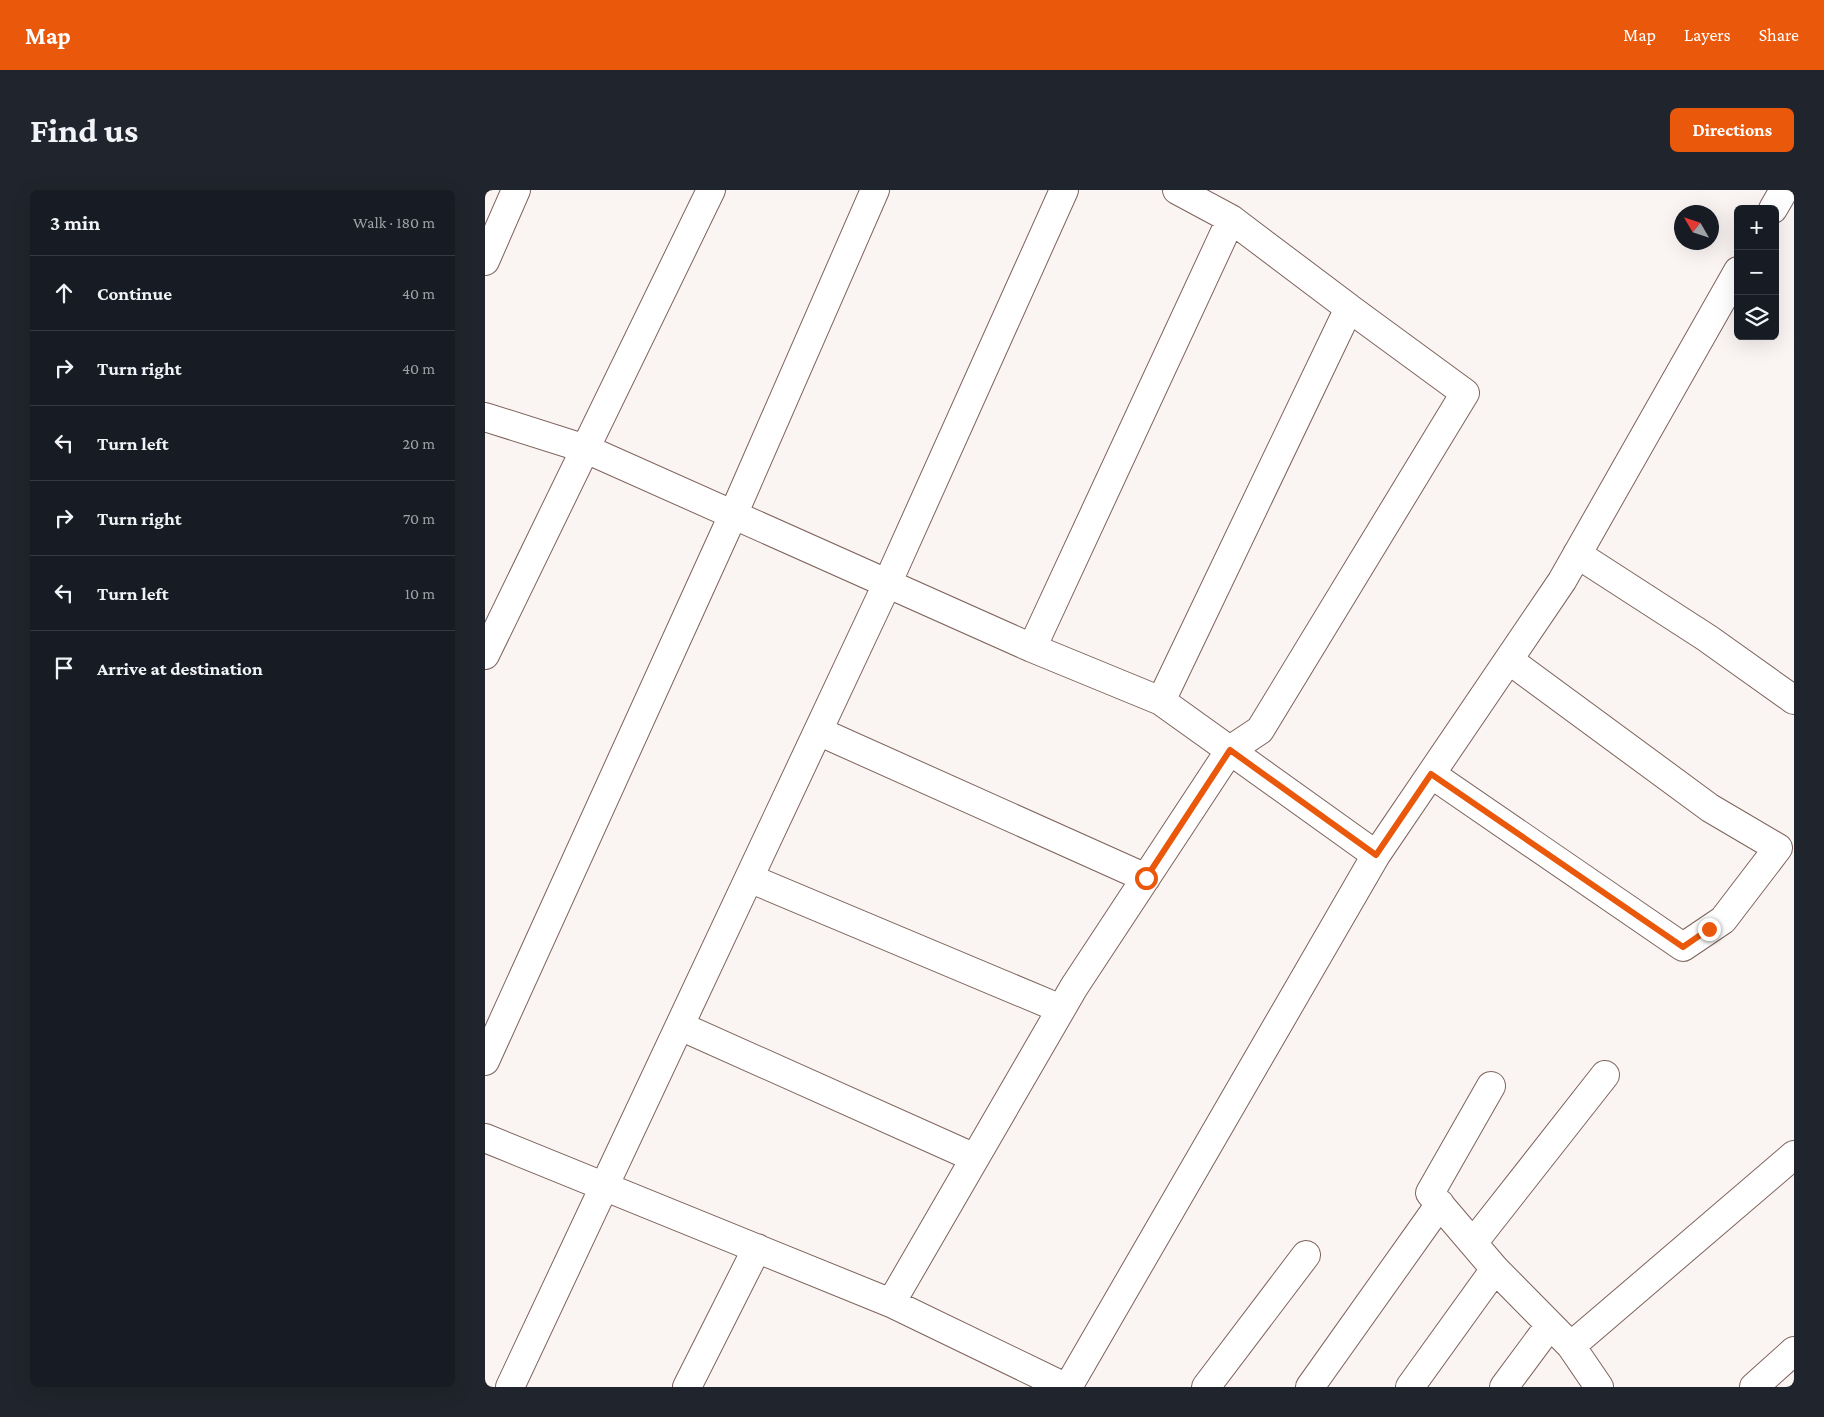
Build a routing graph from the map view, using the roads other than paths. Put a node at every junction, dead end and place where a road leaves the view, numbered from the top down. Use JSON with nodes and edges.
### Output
{"nodes":[{"id":1,"x":711,"y":190,"type":"edge"},
{"id":2,"x":875,"y":190,"type":"edge"},
{"id":3,"x":1064,"y":190,"type":"edge"},
{"id":4,"x":1177,"y":190,"type":"edge"},
{"id":5,"x":1784,"y":190,"type":"edge"},
{"id":6,"x":508,"y":192,"type":"edge"},
{"id":7,"x":1775,"y":205,"type":"edge"},
{"id":8,"x":1231,"y":219,"type":"junction"},
{"id":9,"x":485,"y":261,"type":"edge"},
{"id":10,"x":1734,"y":278,"type":"edge"},
{"id":11,"x":1349,"y":308,"type":"junction"},
{"id":12,"x":485,"y":417,"type":"edge"},
{"id":13,"x":586,"y":449,"type":"junction"},
{"id":14,"x":733,"y":515,"type":"junction"},
{"id":15,"x":1577,"y":554,"type":"junction"},
{"id":16,"x":887,"y":584,"type":"junction"},
{"id":17,"x":1032,"y":648,"type":"junction"},
{"id":18,"x":485,"y":655,"type":"edge"},
{"id":19,"x":1509,"y":660,"type":"junction"},
{"id":20,"x":1794,"y":700,"type":"edge"},
{"id":21,"x":1161,"y":701,"type":"junction"},
{"id":22,"x":818,"y":731,"type":"junction"},
{"id":23,"x":1230,"y":750,"type":"junction"},
{"id":24,"x":1431,"y":774,"type":"junction"},
{"id":25,"x":1376,"y":855,"type":"junction"},
{"id":26,"x":749,"y":878,"type":"junction"},
{"id":27,"x":1146,"y":878,"type":"junction"},
{"id":28,"x":1061,"y":1009,"type":"junction"},
{"id":29,"x":680,"y":1026,"type":"junction"},
{"id":30,"x":485,"y":1061,"type":"edge"},
{"id":31,"x":1605,"y":1075,"type":"dead end"},
{"id":32,"x":1491,"y":1086,"type":"dead end"},
{"id":33,"x":485,"y":1138,"type":"edge"},
{"id":34,"x":1794,"y":1155,"type":"edge"},
{"id":35,"x":975,"y":1158,"type":"junction"},
{"id":36,"x":605,"y":1186,"type":"junction"},
{"id":37,"x":1440,"y":1204,"type":"junction"},
{"id":38,"x":1473,"y":1243,"type":"junction"},
{"id":39,"x":757,"y":1248,"type":"junction"},
{"id":40,"x":1306,"y":1254,"type":"dead end"},
{"id":41,"x":1495,"y":1269,"type":"junction"},
{"id":42,"x":891,"y":1303,"type":"junction"},
{"id":43,"x":1550,"y":1325,"type":"junction"},
{"id":44,"x":1571,"y":1346,"type":"junction"},
{"id":45,"x":1794,"y":1352,"type":"edge"},
{"id":46,"x":511,"y":1387,"type":"edge"},
{"id":47,"x":688,"y":1387,"type":"edge"},
{"id":48,"x":1066,"y":1387,"type":"edge"},
{"id":49,"x":1206,"y":1387,"type":"edge"},
{"id":50,"x":1310,"y":1387,"type":"edge"},
{"id":51,"x":1410,"y":1387,"type":"edge"},
{"id":52,"x":1504,"y":1387,"type":"edge"},
{"id":53,"x":1599,"y":1387,"type":"edge"},
{"id":54,"x":1754,"y":1387,"type":"edge"}],
"edges":[{"from":1,"to":13,"type":"street"},
{"from":2,"to":14,"type":"street"},
{"from":3,"to":16,"type":"street"},
{"from":4,"to":8,"type":"street"},
{"from":5,"to":7,"type":"street"},
{"from":6,"to":9,"type":"street"},
{"from":8,"to":11,"type":"street"},
{"from":8,"to":17,"type":"street"},
{"from":10,"to":15,"type":"street"},
{"from":11,"to":21,"type":"street"},
{"from":11,"to":23,"type":"street"},
{"from":12,"to":13,"type":"street"},
{"from":13,"to":14,"type":"street"},
{"from":13,"to":18,"type":"street"},
{"from":14,"to":16,"type":"street"},
{"from":14,"to":30,"type":"street"},
{"from":15,"to":19,"type":"street"},
{"from":15,"to":20,"type":"street"},
{"from":16,"to":17,"type":"street"},
{"from":16,"to":22,"type":"street"},
{"from":17,"to":21,"type":"street"},
{"from":19,"to":24,"type":"street"},
{"from":19,"to":24,"type":"street"},
{"from":21,"to":23,"type":"street"},
{"from":22,"to":26,"type":"street"},
{"from":22,"to":27,"type":"street"},
{"from":23,"to":25,"type":"street"},
{"from":23,"to":27,"type":"street"},
{"from":24,"to":25,"type":"street"},
{"from":25,"to":48,"type":"street"},
{"from":26,"to":28,"type":"street"},
{"from":26,"to":29,"type":"street"},
{"from":27,"to":28,"type":"street"},
{"from":28,"to":35,"type":"street"},
{"from":29,"to":35,"type":"street"},
{"from":29,"to":36,"type":"street"},
{"from":31,"to":38,"type":"street"},
{"from":32,"to":37,"type":"street"},
{"from":33,"to":36,"type":"street"},
{"from":34,"to":44,"type":"street"},
{"from":35,"to":42,"type":"street"},
{"from":36,"to":39,"type":"street"},
{"from":36,"to":46,"type":"street"},
{"from":37,"to":38,"type":"street"},
{"from":37,"to":50,"type":"street"},
{"from":38,"to":41,"type":"street"},
{"from":39,"to":42,"type":"street"},
{"from":39,"to":47,"type":"street"},
{"from":40,"to":49,"type":"street"},
{"from":41,"to":43,"type":"street"},
{"from":41,"to":51,"type":"street"},
{"from":42,"to":48,"type":"street"},
{"from":43,"to":44,"type":"street"},
{"from":43,"to":52,"type":"street"},
{"from":44,"to":53,"type":"street"},
{"from":45,"to":54,"type":"street"}]}
